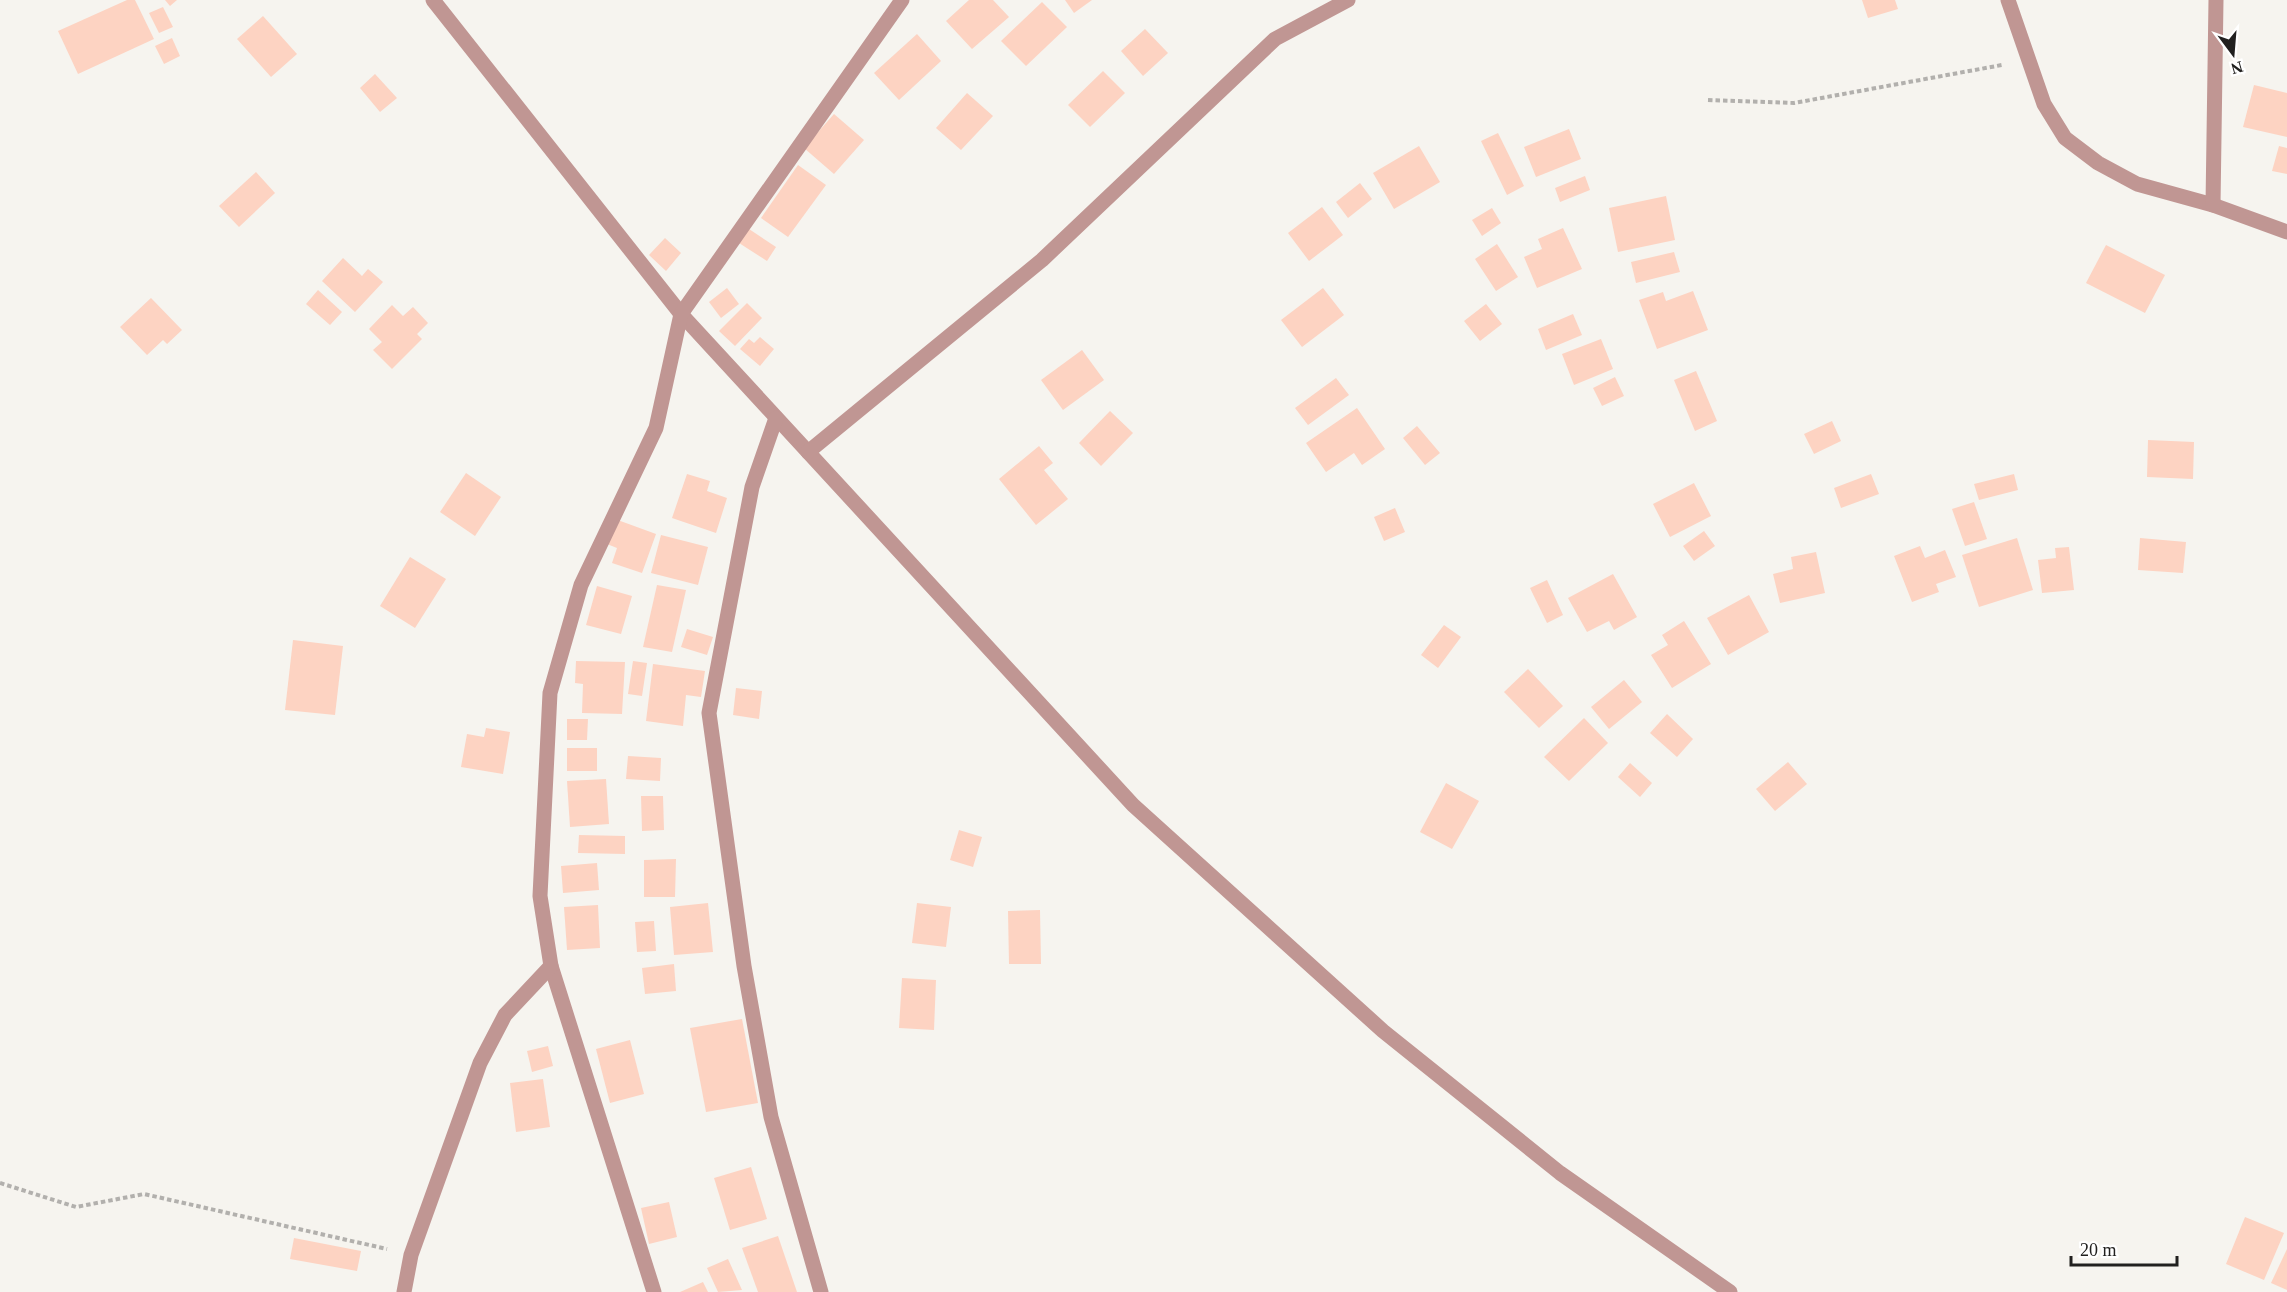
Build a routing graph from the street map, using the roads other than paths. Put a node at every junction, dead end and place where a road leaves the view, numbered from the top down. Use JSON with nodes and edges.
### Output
{"nodes":[{"id":1,"x":433,"y":0,"type":"edge"},
{"id":2,"x":902,"y":0,"type":"edge"},
{"id":3,"x":1348,"y":0,"type":"edge"},
{"id":4,"x":2008,"y":0,"type":"edge"},
{"id":5,"x":2216,"y":0,"type":"edge"},
{"id":6,"x":2212,"y":205,"type":"junction"},
{"id":7,"x":2287,"y":232,"type":"edge"},
{"id":8,"x":681,"y":314,"type":"junction"},
{"id":9,"x":776,"y":418,"type":"junction"},
{"id":10,"x":808,"y":452,"type":"junction"},
{"id":11,"x":551,"y":966,"type":"junction"},
{"id":12,"x":404,"y":1292,"type":"edge"},
{"id":13,"x":654,"y":1292,"type":"edge"},
{"id":14,"x":821,"y":1292,"type":"edge"},
{"id":15,"x":1730,"y":1292,"type":"edge"}],
"edges":[{"from":1,"to":8,"type":"street"},
{"from":2,"to":8,"type":"street"},
{"from":3,"to":10,"type":"street"},
{"from":4,"to":6,"type":"street"},
{"from":5,"to":6,"type":"street"},
{"from":6,"to":7,"type":"street"},
{"from":8,"to":9,"type":"street"},
{"from":8,"to":11,"type":"street"},
{"from":9,"to":10,"type":"street"},
{"from":9,"to":14,"type":"street"},
{"from":10,"to":15,"type":"street"},
{"from":11,"to":12,"type":"street"},
{"from":11,"to":13,"type":"street"}]}
